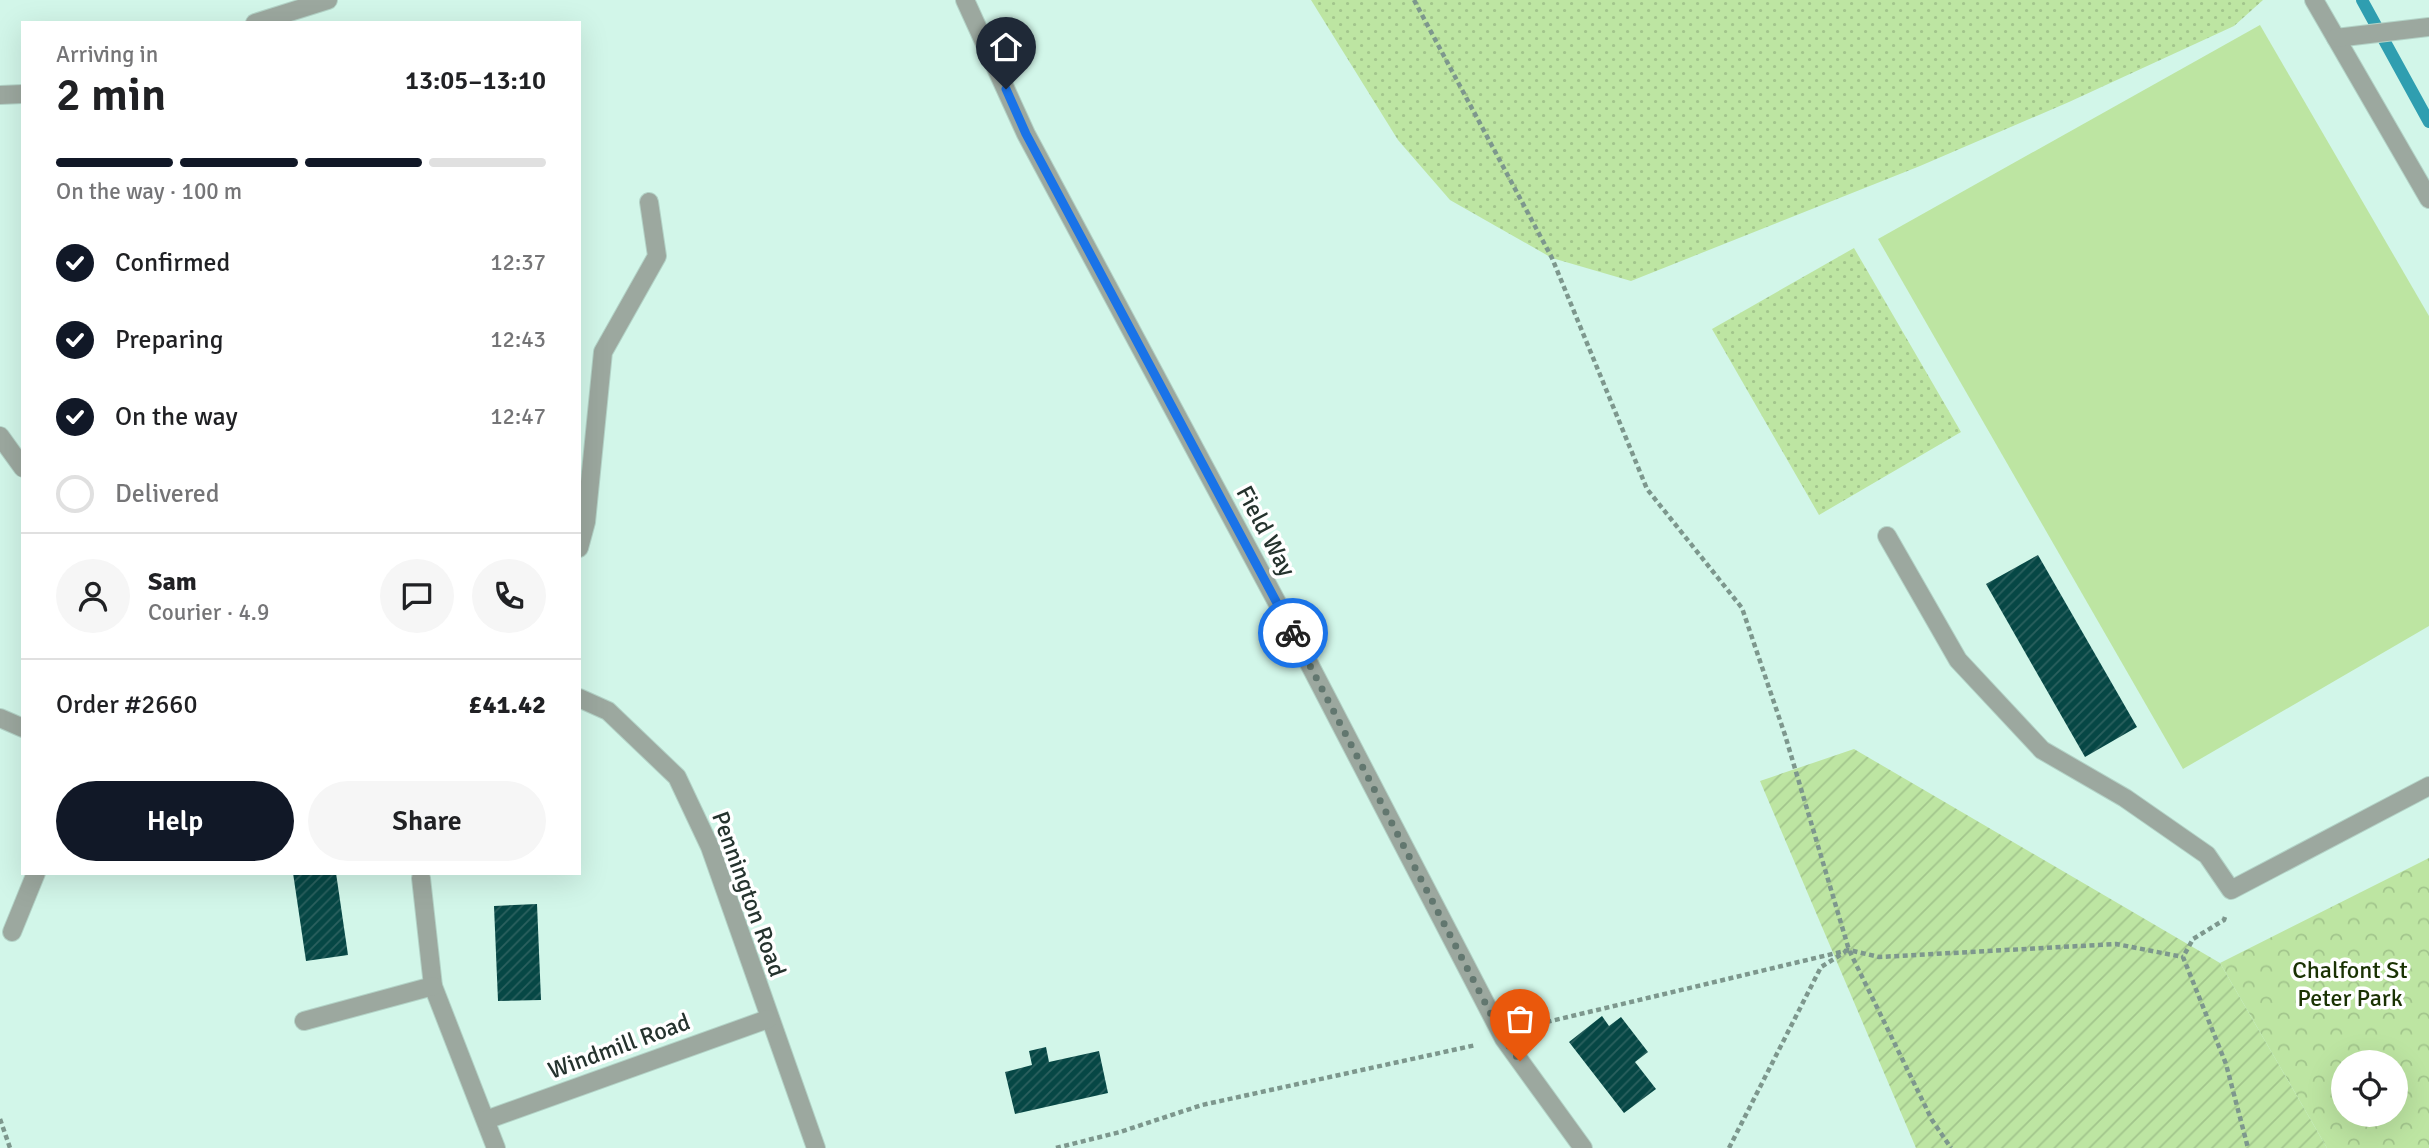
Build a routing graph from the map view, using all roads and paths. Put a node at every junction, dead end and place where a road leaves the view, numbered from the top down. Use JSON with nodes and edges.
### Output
{"nodes":[{"id":1,"x":328,"y":0,"type":"edge"},
{"id":2,"x":965,"y":0,"type":"edge"},
{"id":3,"x":1414,"y":0,"type":"edge"},
{"id":4,"x":2315,"y":0,"type":"edge"},
{"id":5,"x":261,"y":21,"type":"edge"},
{"id":6,"x":2429,"y":27,"type":"edge"},
{"id":7,"x":2336,"y":38,"type":"junction"},
{"id":8,"x":21,"y":94,"type":"edge"},
{"id":9,"x":0,"y":95,"type":"edge"},
{"id":10,"x":2429,"y":199,"type":"edge"},
{"id":11,"x":649,"y":202,"type":"dead end"},
{"id":12,"x":0,"y":436,"type":"edge"},
{"id":13,"x":21,"y":465,"type":"edge"},
{"id":14,"x":1887,"y":536,"type":"dead end"},
{"id":15,"x":581,"y":541,"type":"edge"},
{"id":16,"x":581,"y":699,"type":"edge"},
{"id":17,"x":0,"y":718,"type":"edge"},
{"id":18,"x":21,"y":727,"type":"edge"},
{"id":19,"x":2429,"y":786,"type":"edge"},
{"id":20,"x":35,"y":875,"type":"edge"},
{"id":21,"x":421,"y":878,"type":"dead end"},
{"id":22,"x":2231,"y":890,"type":"junction"},
{"id":23,"x":12,"y":932,"type":"dead end"},
{"id":24,"x":1849,"y":950,"type":"junction"},
{"id":25,"x":2183,"y":957,"type":"junction"},
{"id":26,"x":433,"y":986,"type":"junction"},
{"id":27,"x":768,"y":1019,"type":"junction"},
{"id":28,"x":304,"y":1021,"type":"dead end"},
{"id":29,"x":1504,"y":1039,"type":"junction"},
{"id":30,"x":0,"y":1119,"type":"edge"},
{"id":31,"x":486,"y":1120,"type":"junction"},
{"id":32,"x":10,"y":1148,"type":"edge"},
{"id":33,"x":496,"y":1148,"type":"edge"},
{"id":34,"x":816,"y":1148,"type":"edge"},
{"id":35,"x":1056,"y":1148,"type":"edge"},
{"id":36,"x":1583,"y":1148,"type":"edge"},
{"id":37,"x":1729,"y":1148,"type":"edge"},
{"id":38,"x":1951,"y":1148,"type":"edge"},
{"id":39,"x":2248,"y":1148,"type":"edge"}],
"edges":[{"from":1,"to":5,"type":"street"},
{"from":2,"to":29,"type":"street","name":"Field Way"},
{"from":3,"to":24,"type":"path"},
{"from":4,"to":7,"type":"street"},
{"from":6,"to":7,"type":"street"},
{"from":7,"to":10,"type":"street"},
{"from":8,"to":9,"type":"street"},
{"from":11,"to":15,"type":"street"},
{"from":12,"to":13,"type":"street"},
{"from":14,"to":22,"type":"street"},
{"from":16,"to":27,"type":"street","name":"Pennington Road"},
{"from":17,"to":18,"type":"street"},
{"from":19,"to":22,"type":"street"},
{"from":20,"to":23,"type":"street"},
{"from":21,"to":26,"type":"street"},
{"from":22,"to":25,"type":"path"},
{"from":24,"to":25,"type":"path"},
{"from":24,"to":29,"type":"path"},
{"from":24,"to":37,"type":"path"},
{"from":24,"to":38,"type":"path"},
{"from":25,"to":39,"type":"path"},
{"from":26,"to":28,"type":"street"},
{"from":26,"to":31,"type":"street"},
{"from":27,"to":31,"type":"street","name":"Windmill Road"},
{"from":27,"to":34,"type":"street","name":"Pennington Road"},
{"from":29,"to":35,"type":"path"},
{"from":29,"to":36,"type":"street","name":"Field Way"},
{"from":30,"to":32,"type":"path"},
{"from":31,"to":33,"type":"street"}]}
